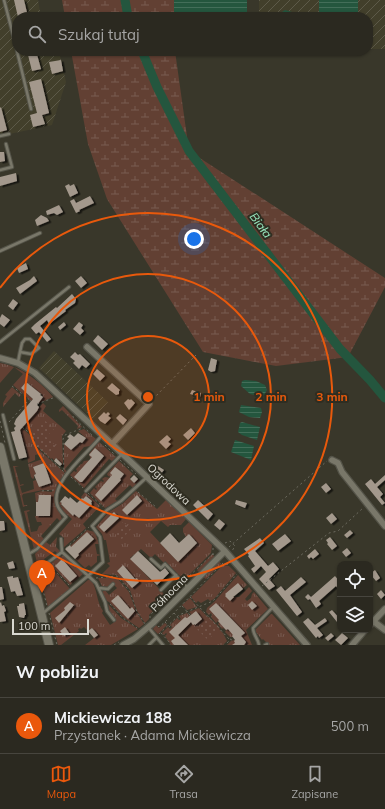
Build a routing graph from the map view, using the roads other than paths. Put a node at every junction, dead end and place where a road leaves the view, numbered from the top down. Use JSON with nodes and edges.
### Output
{"nodes":[{"id":1,"x":4,"y":0,"type":"edge"},
{"id":2,"x":12,"y":31,"type":"edge"},
{"id":3,"x":18,"y":56,"type":"edge"},
{"id":4,"x":31,"y":109,"type":"dead end"},
{"id":5,"x":10,"y":134,"type":"dead end"},
{"id":6,"x":0,"y":136,"type":"edge"},
{"id":7,"x":6,"y":144,"type":"dead end"},
{"id":8,"x":0,"y":170,"type":"edge"},
{"id":9,"x":40,"y":233,"type":"dead end"},
{"id":10,"x":0,"y":251,"type":"edge"},
{"id":11,"x":69,"y":287,"type":"dead end"},
{"id":12,"x":0,"y":342,"type":"edge"},
{"id":13,"x":87,"y":347,"type":"dead end"},
{"id":14,"x":20,"y":352,"type":"junction"},
{"id":15,"x":0,"y":358,"type":"edge"},
{"id":16,"x":18,"y":362,"type":"junction"},
{"id":17,"x":4,"y":415,"type":"dead end"},
{"id":18,"x":1,"y":424,"type":"edge"},
{"id":19,"x":6,"y":424,"type":"junction"},
{"id":20,"x":102,"y":435,"type":"junction"},
{"id":21,"x":112,"y":444,"type":"junction"},
{"id":22,"x":0,"y":447,"type":"edge"},
{"id":23,"x":123,"y":454,"type":"junction"},
{"id":24,"x":14,"y":459,"type":"dead end"},
{"id":25,"x":332,"y":460,"type":"road end"},
{"id":26,"x":147,"y":477,"type":"junction"},
{"id":27,"x":86,"y":491,"type":"dead end"},
{"id":28,"x":385,"y":526,"type":"edge"},
{"id":29,"x":61,"y":539,"type":"dead end"},
{"id":30,"x":62,"y":551,"type":"junction"},
{"id":31,"x":225,"y":551,"type":"junction"},
{"id":32,"x":27,"y":555,"type":"junction"},
{"id":33,"x":151,"y":559,"type":"dead end"},
{"id":34,"x":31,"y":572,"type":"junction"},
{"id":35,"x":89,"y":575,"type":"junction"},
{"id":36,"x":176,"y":575,"type":"junction"},
{"id":37,"x":113,"y":584,"type":"road end"},
{"id":38,"x":98,"y":588,"type":"junction"},
{"id":39,"x":188,"y":588,"type":"junction"},
{"id":40,"x":161,"y":590,"type":"dead end"},
{"id":41,"x":274,"y":607,"type":"junction"},
{"id":42,"x":385,"y":609,"type":"edge"},
{"id":43,"x":42,"y":615,"type":"junction"},
{"id":44,"x":261,"y":619,"type":"junction"},
{"id":45,"x":114,"y":620,"type":"dead end"},
{"id":46,"x":264,"y":622,"type":"dead end"},
{"id":47,"x":373,"y":622,"type":"edge"},
{"id":48,"x":373,"y":624,"type":"edge"},
{"id":49,"x":149,"y":628,"type":"junction"},
{"id":50,"x":385,"y":630,"type":"edge"},
{"id":51,"x":362,"y":633,"type":"edge"},
{"id":52,"x":156,"y":638,"type":"junction"},
{"id":53,"x":49,"y":645,"type":"edge"},
{"id":54,"x":123,"y":645,"type":"edge"},
{"id":55,"x":149,"y":645,"type":"edge"},
{"id":56,"x":163,"y":645,"type":"edge"},
{"id":57,"x":259,"y":645,"type":"edge"},
{"id":58,"x":307,"y":645,"type":"edge"},
{"id":59,"x":352,"y":645,"type":"edge"}],
"edges":[{"from":1,"to":2,"type":"lane"},
{"from":3,"to":4,"type":"lane"},
{"from":5,"to":6,"type":"lane"},
{"from":7,"to":8,"type":"lane"},
{"from":9,"to":10,"type":"lane"},
{"from":11,"to":12,"type":"lane"},
{"from":13,"to":21,"type":"street"},
{"from":14,"to":14,"type":"lane"},
{"from":14,"to":16,"type":"lane"},
{"from":15,"to":16,"type":"street","name":"Ogrodowa"},
{"from":16,"to":20,"type":"street","name":"Ogrodowa"},
{"from":17,"to":19,"type":"lane"},
{"from":18,"to":19,"type":"lane"},
{"from":19,"to":24,"type":"lane"},
{"from":20,"to":21,"type":"street","name":"Ogrodowa"},
{"from":20,"to":32,"type":"lane"},
{"from":21,"to":23,"type":"street","name":"Ogrodowa"},
{"from":22,"to":32,"type":"main road"},
{"from":23,"to":26,"type":"street","name":"Ogrodowa"},
{"from":23,"to":27,"type":"lane"},
{"from":25,"to":28,"type":"street"},
{"from":26,"to":31,"type":"street","name":"Ogrodowa"},
{"from":26,"to":35,"type":"lane"},
{"from":29,"to":30,"type":"lane"},
{"from":30,"to":34,"type":"lane"},
{"from":30,"to":35,"type":"lane"},
{"from":31,"to":39,"type":"street","name":"Północna"},
{"from":31,"to":41,"type":"street","name":"Ogrodowa"},
{"from":32,"to":34,"type":"main road"},
{"from":33,"to":36,"type":"lane"},
{"from":34,"to":43,"type":"main road"},
{"from":35,"to":38,"type":"lane"},
{"from":35,"to":43,"type":"lane"},
{"from":36,"to":39,"type":"lane"},
{"from":36,"to":40,"type":"lane"},
{"from":37,"to":38,"type":"lane"},
{"from":38,"to":45,"type":"lane"},
{"from":39,"to":49,"type":"street","name":"Północna"},
{"from":41,"to":44,"type":"lane"},
{"from":41,"to":58,"type":"street","name":"Ogrodowa"},
{"from":42,"to":47,"type":"street"},
{"from":43,"to":53,"type":"main road"},
{"from":44,"to":46,"type":"lane"},
{"from":44,"to":57,"type":"lane"},
{"from":48,"to":50,"type":"street"},
{"from":49,"to":52,"type":"lane"},
{"from":49,"to":54,"type":"street","name":"Północna"},
{"from":51,"to":59,"type":"street"},
{"from":52,"to":55,"type":"lane"},
{"from":52,"to":56,"type":"lane"}]}
